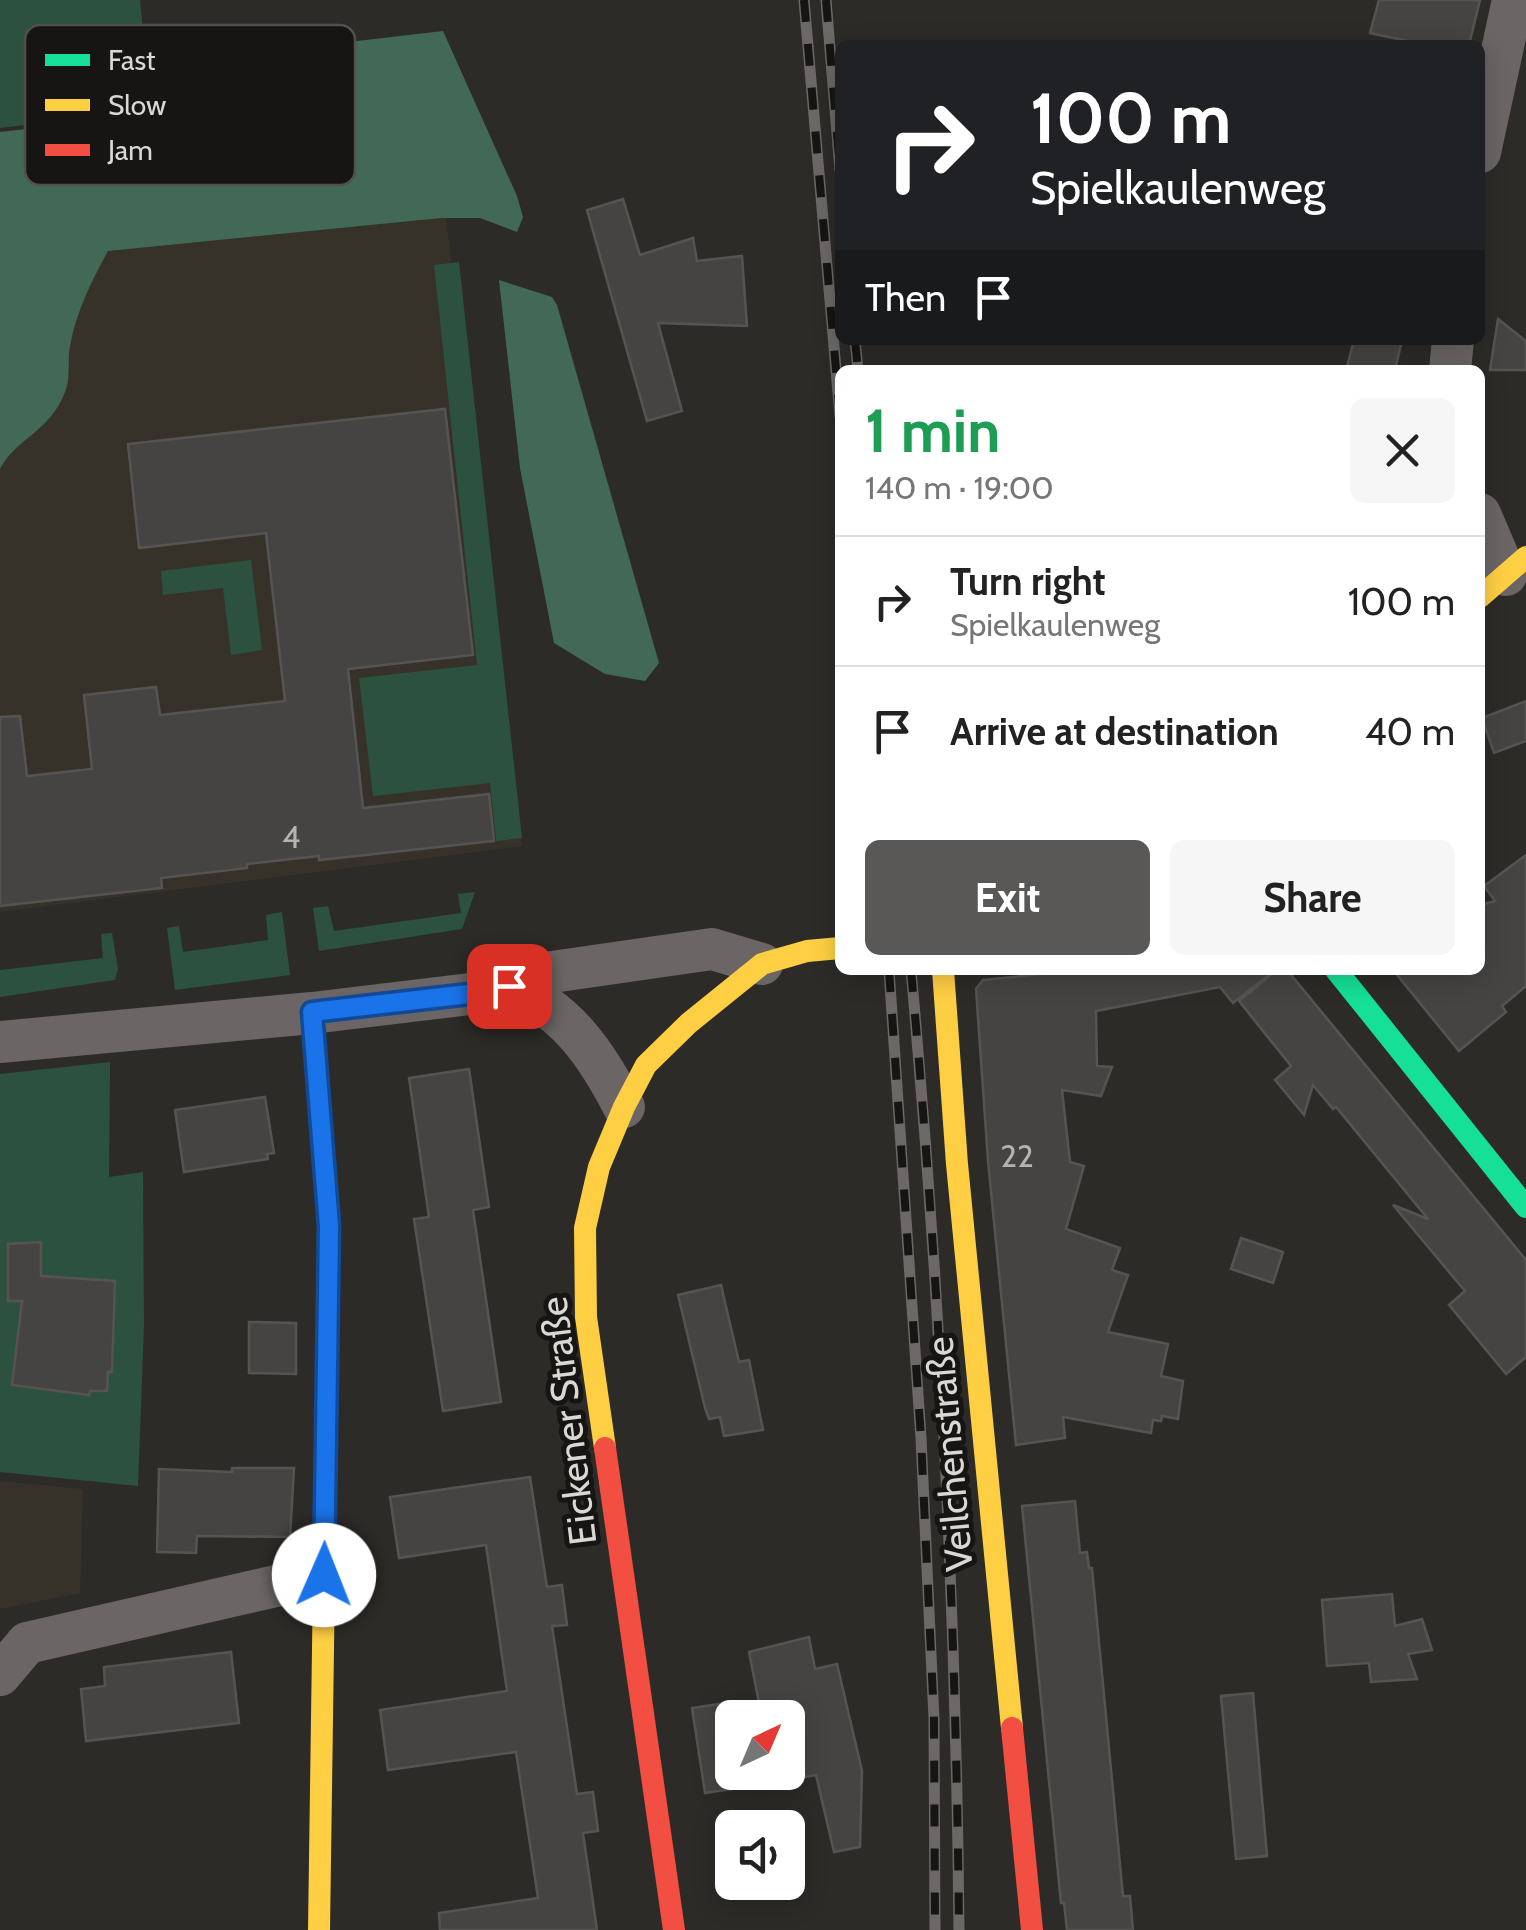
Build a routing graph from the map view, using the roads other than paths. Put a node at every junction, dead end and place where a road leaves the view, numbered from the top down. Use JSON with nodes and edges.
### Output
{"nodes":[{"id":1,"x":1514,"y":0,"type":"edge"},
{"id":2,"x":1485,"y":130,"type":"edge"},
{"id":3,"x":1485,"y":527,"type":"edge"},
{"id":4,"x":1504,"y":576,"type":"edge"},
{"id":5,"x":835,"y":948,"type":"edge"},
{"id":6,"x":762,"y":964,"type":"junction"},
{"id":7,"x":943,"y":975,"type":"edge"},
{"id":8,"x":1340,"y":975,"type":"edge"},
{"id":9,"x":509,"y":986,"type":"junction"},
{"id":10,"x":312,"y":1012,"type":"junction"},
{"id":11,"x":0,"y":1042,"type":"edge"},
{"id":12,"x":624,"y":1107,"type":"junction"},
{"id":13,"x":1526,"y":1207,"type":"edge"},
{"id":14,"x":324,"y":1575,"type":"junction"},
{"id":15,"x":0,"y":1676,"type":"edge"},
{"id":16,"x":318,"y":1930,"type":"edge"},
{"id":17,"x":674,"y":1930,"type":"edge"},
{"id":18,"x":1032,"y":1930,"type":"edge"}],
"edges":[{"from":1,"to":2,"type":"street"},
{"from":3,"to":4,"type":"street"},
{"from":5,"to":6,"type":"street"},
{"from":6,"to":9,"type":"street"},
{"from":6,"to":12,"type":"street","name":"Eickener Straße"},
{"from":7,"to":18,"type":"street","name":"Veilchenstraße"},
{"from":8,"to":13,"type":"street"},
{"from":9,"to":10,"type":"street"},
{"from":9,"to":12,"type":"street"},
{"from":10,"to":11,"type":"street"},
{"from":10,"to":14,"type":"street"},
{"from":12,"to":17,"type":"street","name":"Eickener Straße"},
{"from":14,"to":15,"type":"street"},
{"from":14,"to":16,"type":"street"}]}
